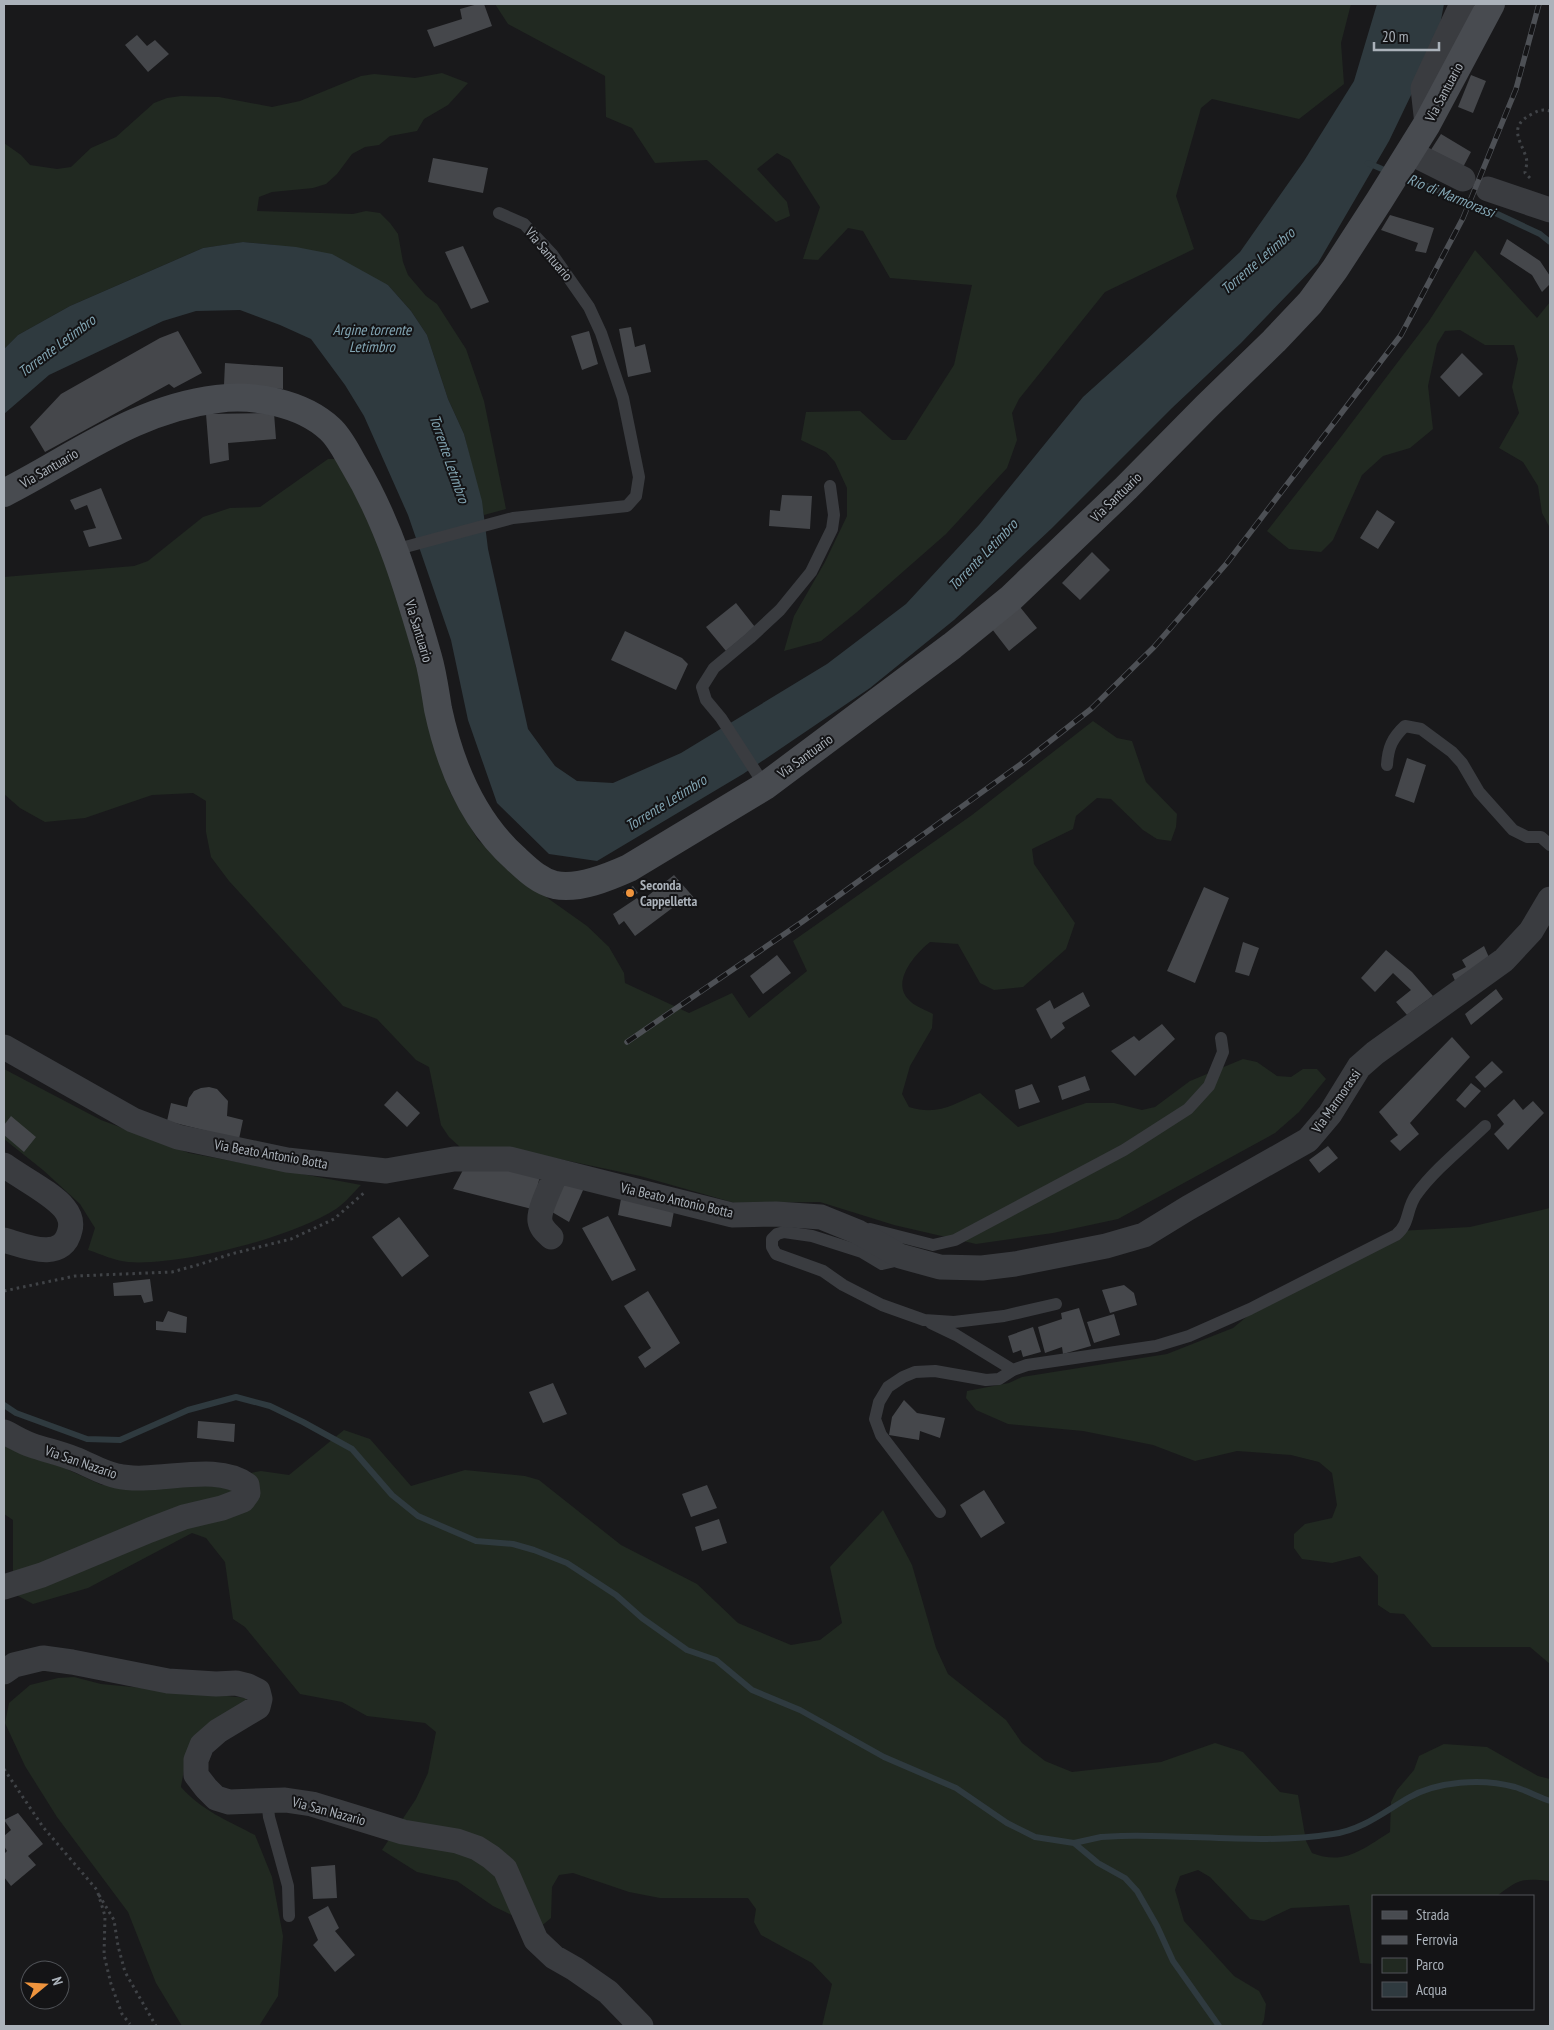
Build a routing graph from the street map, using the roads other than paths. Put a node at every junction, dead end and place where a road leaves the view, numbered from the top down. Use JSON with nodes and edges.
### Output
{"nodes":[{"id":1,"x":1462,"y":4,"type":"edge"},
{"id":2,"x":1491,"y":4,"type":"edge"},
{"id":3,"x":1427,"y":124,"type":"junction"},
{"id":4,"x":1410,"y":152,"type":"junction"},
{"id":5,"x":1463,"y":179,"type":"dead end"},
{"id":6,"x":1488,"y":189,"type":"dead end"},
{"id":7,"x":1550,"y":210,"type":"edge"},
{"id":8,"x":499,"y":213,"type":"dead end"},
{"id":9,"x":830,"y":486,"type":"dead end"},
{"id":10,"x":4,"y":493,"type":"edge"},
{"id":11,"x":402,"y":547,"type":"junction"},
{"id":12,"x":1387,"y":765,"type":"dead end"},
{"id":13,"x":762,"y":781,"type":"junction"},
{"id":14,"x":1550,"y":845,"type":"edge"},
{"id":15,"x":1550,"y":898,"type":"edge"},
{"id":16,"x":1221,"y":1038,"type":"dead end"},
{"id":17,"x":4,"y":1047,"type":"edge"},
{"id":18,"x":1485,"y":1126,"type":"dead end"},
{"id":19,"x":4,"y":1164,"type":"edge"},
{"id":20,"x":557,"y":1171,"type":"junction"},
{"id":21,"x":858,"y":1232,"type":"junction"},
{"id":22,"x":1144,"y":1235,"type":"joint"},
{"id":23,"x":551,"y":1237,"type":"dead end"},
{"id":24,"x":4,"y":1240,"type":"edge"},
{"id":25,"x":900,"y":1256,"type":"junction"},
{"id":26,"x":1056,"y":1304,"type":"dead end"},
{"id":27,"x":924,"y":1320,"type":"junction"},
{"id":28,"x":1014,"y":1370,"type":"junction"},
{"id":29,"x":4,"y":1432,"type":"edge"},
{"id":30,"x":940,"y":1512,"type":"dead end"},
{"id":31,"x":4,"y":1587,"type":"edge"},
{"id":32,"x":4,"y":1672,"type":"edge"},
{"id":33,"x":267,"y":1800,"type":"junction"},
{"id":34,"x":289,"y":1916,"type":"dead end"},
{"id":35,"x":641,"y":2026,"type":"edge"}],
"edges":[{"from":1,"to":3,"type":"street"},
{"from":2,"to":3,"type":"main road","name":"Via Santuario"},
{"from":3,"to":4,"type":"main road","name":"Via Santuario"},
{"from":4,"to":5,"type":"street"},
{"from":4,"to":13,"type":"main road","name":"Via Santuario"},
{"from":6,"to":7,"type":"street"},
{"from":8,"to":11,"type":"lane","name":"Via Santuario"},
{"from":9,"to":13,"type":"lane","name":"Via Santuario"},
{"from":10,"to":11,"type":"main road","name":"Via Santuario"},
{"from":11,"to":13,"type":"main road","name":"Via Santuario"},
{"from":12,"to":14,"type":"lane"},
{"from":15,"to":22,"type":"street","name":"Via Marmorassi"},
{"from":16,"to":21,"type":"lane"},
{"from":17,"to":20,"type":"street","name":"Via Beato Antonio Botta"},
{"from":18,"to":28,"type":"lane"},
{"from":19,"to":24,"type":"street"},
{"from":20,"to":21,"type":"street","name":"Via Beato Antonio Botta"},
{"from":20,"to":23,"type":"street"},
{"from":21,"to":25,"type":"street","name":"Via Beato Antonio Botta"},
{"from":22,"to":25,"type":"street","name":"Via Beato Antonio Botta"},
{"from":25,"to":27,"type":"lane"},
{"from":26,"to":27,"type":"lane"},
{"from":27,"to":28,"type":"lane"},
{"from":28,"to":30,"type":"lane"},
{"from":29,"to":31,"type":"street","name":"Via San Nazario"},
{"from":32,"to":33,"type":"street","name":"Via San Nazario"},
{"from":33,"to":34,"type":"lane"},
{"from":33,"to":35,"type":"street","name":"Via San Nazario"}]}
